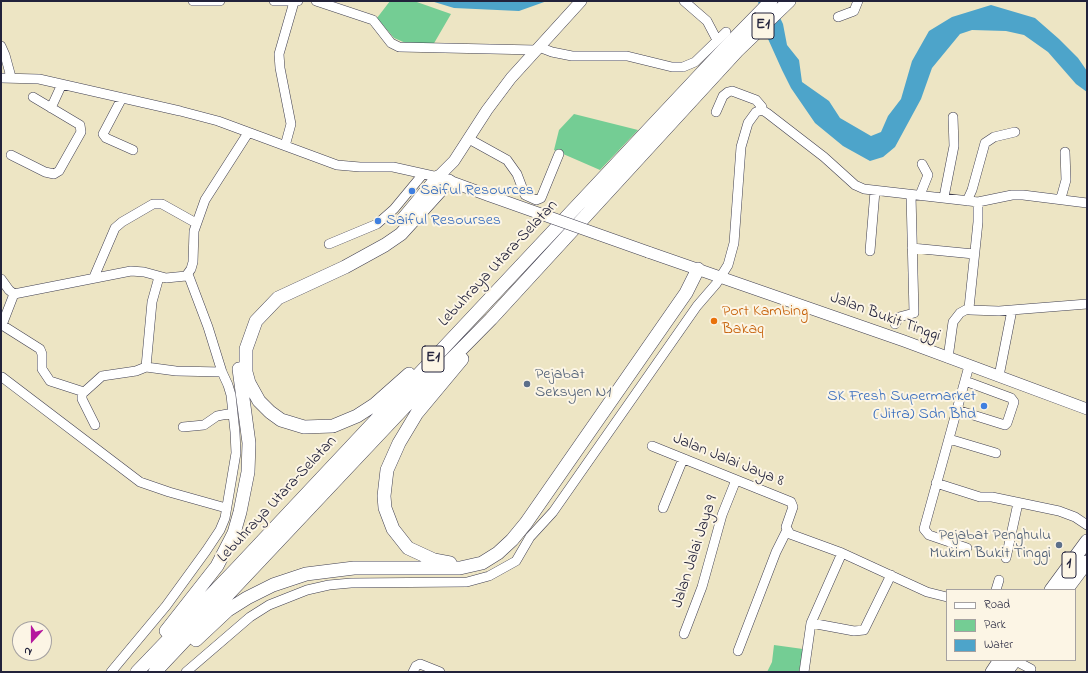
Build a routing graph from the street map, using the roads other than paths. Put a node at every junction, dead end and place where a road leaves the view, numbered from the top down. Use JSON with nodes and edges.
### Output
{"nodes":[{"id":1,"x":193,"y":1,"type":"edge"},
{"id":2,"x":220,"y":1,"type":"edge"},
{"id":3,"x":274,"y":1,"type":"edge"},
{"id":4,"x":316,"y":1,"type":"edge"},
{"id":5,"x":581,"y":1,"type":"edge"},
{"id":6,"x":684,"y":1,"type":"edge"},
{"id":7,"x":771,"y":1,"type":"edge"},
{"id":8,"x":789,"y":1,"type":"edge"},
{"id":9,"x":858,"y":1,"type":"edge"},
{"id":10,"x":297,"y":2,"type":"edge"},
{"id":11,"x":838,"y":17,"type":"dead end"},
{"id":12,"x":727,"y":42,"type":"junction"},
{"id":13,"x":1,"y":46,"type":"edge"},
{"id":14,"x":538,"y":49,"type":"junction"},
{"id":15,"x":6,"y":78,"type":"edge"},
{"id":16,"x":62,"y":84,"type":"junction"},
{"id":17,"x":33,"y":97,"type":"dead end"},
{"id":18,"x":122,"y":98,"type":"junction"},
{"id":19,"x":51,"y":108,"type":"junction"},
{"id":20,"x":762,"y":110,"type":"junction"},
{"id":21,"x":716,"y":112,"type":"dead end"},
{"id":22,"x":953,"y":117,"type":"dead end"},
{"id":23,"x":1014,"y":132,"type":"dead end"},
{"id":24,"x":248,"y":133,"type":"junction"},
{"id":25,"x":469,"y":139,"type":"junction"},
{"id":26,"x":285,"y":146,"type":"junction"},
{"id":27,"x":133,"y":150,"type":"dead end"},
{"id":28,"x":1065,"y":152,"type":"dead end"},
{"id":29,"x":559,"y":154,"type":"dead end"},
{"id":30,"x":12,"y":155,"type":"dead end"},
{"id":31,"x":922,"y":164,"type":"dead end"},
{"id":32,"x":424,"y":174,"type":"junction"},
{"id":33,"x":443,"y":179,"type":"junction"},
{"id":34,"x":875,"y":191,"type":"junction"},
{"id":35,"x":911,"y":195,"type":"junction"},
{"id":36,"x":920,"y":195,"type":"junction"},
{"id":37,"x":944,"y":197,"type":"junction"},
{"id":38,"x":1061,"y":198,"type":"junction"},
{"id":39,"x":967,"y":201,"type":"junction"},
{"id":40,"x":978,"y":202,"type":"junction"},
{"id":41,"x":1087,"y":203,"type":"edge"},
{"id":42,"x":196,"y":223,"type":"junction"},
{"id":43,"x":329,"y":244,"type":"dead end"},
{"id":44,"x":912,"y":248,"type":"junction"},
{"id":45,"x":870,"y":251,"type":"dead end"},
{"id":46,"x":974,"y":254,"type":"junction"},
{"id":47,"x":520,"y":266,"type":"junction"},
{"id":48,"x":694,"y":268,"type":"junction"},
{"id":49,"x":188,"y":274,"type":"junction"},
{"id":50,"x":94,"y":277,"type":"junction"},
{"id":51,"x":159,"y":277,"type":"junction"},
{"id":52,"x":720,"y":277,"type":"junction"},
{"id":53,"x":1,"y":279,"type":"edge"},
{"id":54,"x":14,"y":294,"type":"junction"},
{"id":55,"x":1087,"y":304,"type":"edge"},
{"id":56,"x":969,"y":308,"type":"junction"},
{"id":57,"x":1012,"y":310,"type":"junction"},
{"id":58,"x":491,"y":319,"type":"junction"},
{"id":59,"x":895,"y":324,"type":"dead end"},
{"id":60,"x":948,"y":358,"type":"junction"},
{"id":61,"x":970,"y":366,"type":"junction"},
{"id":62,"x":146,"y":367,"type":"junction"},
{"id":63,"x":222,"y":372,"type":"junction"},
{"id":64,"x":999,"y":376,"type":"junction"},
{"id":65,"x":2,"y":377,"type":"edge"},
{"id":66,"x":965,"y":381,"type":"junction"},
{"id":67,"x":84,"y":392,"type":"junction"},
{"id":68,"x":1087,"y":409,"type":"edge"},
{"id":69,"x":957,"y":410,"type":"junction"},
{"id":70,"x":233,"y":413,"type":"junction"},
{"id":71,"x":95,"y":425,"type":"dead end"},
{"id":72,"x":183,"y":427,"type":"dead end"},
{"id":73,"x":949,"y":439,"type":"junction"},
{"id":74,"x":652,"y":446,"type":"dead end"},
{"id":75,"x":996,"y":453,"type":"dead end"},
{"id":76,"x":683,"y":459,"type":"junction"},
{"id":77,"x":736,"y":480,"type":"junction"},
{"id":78,"x":936,"y":483,"type":"junction"},
{"id":79,"x":1018,"y":503,"type":"junction"},
{"id":80,"x":226,"y":508,"type":"junction"},
{"id":81,"x":663,"y":508,"type":"dead end"},
{"id":82,"x":1087,"y":525,"type":"edge"},
{"id":83,"x":787,"y":530,"type":"junction"},
{"id":84,"x":1087,"y":541,"type":"edge"},
{"id":85,"x":967,"y":548,"type":"dead end"},
{"id":86,"x":842,"y":553,"type":"junction"},
{"id":87,"x":1006,"y":558,"type":"dead end"},
{"id":88,"x":1087,"y":562,"type":"edge"},
{"id":89,"x":892,"y":575,"type":"junction"},
{"id":90,"x":1000,"y":580,"type":"dead end"},
{"id":91,"x":996,"y":589,"type":"edge"},
{"id":92,"x":1052,"y":589,"type":"edge"},
{"id":93,"x":1067,"y":589,"type":"edge"},
{"id":94,"x":946,"y":598,"type":"edge"},
{"id":95,"x":811,"y":623,"type":"junction"},
{"id":96,"x":684,"y":634,"type":"dead end"},
{"id":97,"x":738,"y":651,"type":"dead end"},
{"id":98,"x":999,"y":661,"type":"edge"},
{"id":99,"x":1013,"y":661,"type":"edge"},
{"id":100,"x":1016,"y":661,"type":"edge"},
{"id":101,"x":111,"y":672,"type":"edge"},
{"id":102,"x":137,"y":672,"type":"edge"},
{"id":103,"x":155,"y":672,"type":"edge"},
{"id":104,"x":162,"y":672,"type":"edge"},
{"id":105,"x":186,"y":672,"type":"edge"},
{"id":106,"x":413,"y":672,"type":"edge"},
{"id":107,"x":440,"y":672,"type":"edge"},
{"id":108,"x":804,"y":672,"type":"edge"},
{"id":109,"x":992,"y":672,"type":"edge"},
{"id":110,"x":1006,"y":672,"type":"edge"},
{"id":111,"x":1029,"y":672,"type":"edge"}],
"edges":[{"from":1,"to":2,"type":"street"},
{"from":3,"to":10,"type":"street"},
{"from":4,"to":14,"type":"street"},
{"from":5,"to":14,"type":"main road"},
{"from":6,"to":12,"type":"street"},
{"from":7,"to":12,"type":"highway","name":"Lebuhraya Utara–Selatan","number":"E1"},
{"from":8,"to":12,"type":"highway","name":"Lebuhraya Utara–Selatan","number":"E1"},
{"from":9,"to":11,"type":"street"},
{"from":10,"to":26,"type":"street"},
{"from":12,"to":14,"type":"street"},
{"from":12,"to":47,"type":"highway","name":"Lebuhraya Utara–Selatan","number":"E1"},
{"from":12,"to":58,"type":"highway","name":"Lebuhraya Utara–Selatan","number":"E1"},
{"from":13,"to":15,"type":"street"},
{"from":14,"to":25,"type":"main road"},
{"from":15,"to":16,"type":"street"},
{"from":16,"to":18,"type":"street"},
{"from":16,"to":19,"type":"street"},
{"from":17,"to":19,"type":"street"},
{"from":18,"to":24,"type":"street"},
{"from":18,"to":27,"type":"street"},
{"from":19,"to":30,"type":"street"},
{"from":20,"to":21,"type":"street"},
{"from":20,"to":34,"type":"street"},
{"from":20,"to":52,"type":"street"},
{"from":22,"to":37,"type":"street"},
{"from":23,"to":39,"type":"street"},
{"from":24,"to":26,"type":"street"},
{"from":24,"to":42,"type":"street"},
{"from":25,"to":29,"type":"street"},
{"from":25,"to":33,"type":"main road"},
{"from":26,"to":32,"type":"street"},
{"from":28,"to":38,"type":"street"},
{"from":31,"to":36,"type":"street"},
{"from":32,"to":33,"type":"street"},
{"from":32,"to":43,"type":"street"},
{"from":33,"to":47,"type":"highway"},
{"from":33,"to":48,"type":"main road","name":"Jalan Bukit Tinggi","bridge":true},
{"from":33,"to":102,"type":"highway"},
{"from":34,"to":35,"type":"street"},
{"from":34,"to":45,"type":"street"},
{"from":35,"to":36,"type":"street"},
{"from":35,"to":44,"type":"street"},
{"from":36,"to":37,"type":"street"},
{"from":37,"to":39,"type":"street"},
{"from":38,"to":40,"type":"street"},
{"from":38,"to":41,"type":"street"},
{"from":39,"to":40,"type":"street"},
{"from":40,"to":46,"type":"street"},
{"from":42,"to":49,"type":"street"},
{"from":42,"to":50,"type":"street"},
{"from":44,"to":46,"type":"street"},
{"from":44,"to":59,"type":"street"},
{"from":46,"to":56,"type":"street"},
{"from":47,"to":102,"type":"highway","name":"Lebuhraya Utara–Selatan","number":"E1"},
{"from":48,"to":52,"type":"main road","name":"Jalan Bukit Tinggi"},
{"from":48,"to":58,"type":"highway"},
{"from":48,"to":104,"type":"highway"},
{"from":49,"to":51,"type":"street"},
{"from":49,"to":63,"type":"street"},
{"from":50,"to":51,"type":"street"},
{"from":50,"to":54,"type":"street"},
{"from":51,"to":62,"type":"street"},
{"from":52,"to":60,"type":"main road","name":"Jalan Bukit Tinggi"},
{"from":52,"to":105,"type":"street"},
{"from":53,"to":54,"type":"street"},
{"from":54,"to":67,"type":"street"},
{"from":55,"to":57,"type":"street"},
{"from":56,"to":57,"type":"street"},
{"from":56,"to":60,"type":"street"},
{"from":57,"to":64,"type":"street"},
{"from":58,"to":103,"type":"highway","name":"Lebuhraya Utara–Selatan","number":"E1"},
{"from":60,"to":61,"type":"main road","name":"Jalan Bukit Tinggi"},
{"from":61,"to":64,"type":"main road","name":"Jalan Bukit Tinggi"},
{"from":61,"to":66,"type":"street"},
{"from":62,"to":63,"type":"street"},
{"from":62,"to":67,"type":"street"},
{"from":63,"to":70,"type":"street"},
{"from":64,"to":68,"type":"main road","name":"Jalan Bukit Tinggi"},
{"from":65,"to":80,"type":"street"},
{"from":66,"to":69,"type":"street"},
{"from":66,"to":69,"type":"street"},
{"from":67,"to":71,"type":"street"},
{"from":69,"to":73,"type":"street"},
{"from":70,"to":72,"type":"street"},
{"from":70,"to":80,"type":"street"},
{"from":73,"to":75,"type":"street"},
{"from":73,"to":78,"type":"street"},
{"from":74,"to":76,"type":"street","name":"Jalan Jalai Jaya 8"},
{"from":76,"to":77,"type":"street","name":"Jalan Jalai Jaya 8"},
{"from":76,"to":81,"type":"street"},
{"from":77,"to":83,"type":"street","name":"Jalan Jalai Jaya 8"},
{"from":77,"to":96,"type":"street","name":"Jalan Jalai Jaya 9"},
{"from":78,"to":79,"type":"street"},
{"from":78,"to":85,"type":"street"},
{"from":79,"to":82,"type":"street"},
{"from":79,"to":87,"type":"street"},
{"from":80,"to":101,"type":"street"},
{"from":83,"to":86,"type":"street"},
{"from":83,"to":97,"type":"street"},
{"from":84,"to":92,"type":"highway","number":"1"},
{"from":86,"to":89,"type":"street"},
{"from":86,"to":95,"type":"street"},
{"from":88,"to":93,"type":"highway","number":"1"},
{"from":89,"to":94,"type":"street"},
{"from":89,"to":95,"type":"street"},
{"from":90,"to":91,"type":"street"},
{"from":95,"to":108,"type":"street"},
{"from":98,"to":109,"type":"highway"},
{"from":99,"to":110,"type":"highway"},
{"from":100,"to":111,"type":"street"},
{"from":106,"to":107,"type":"street"}]}
